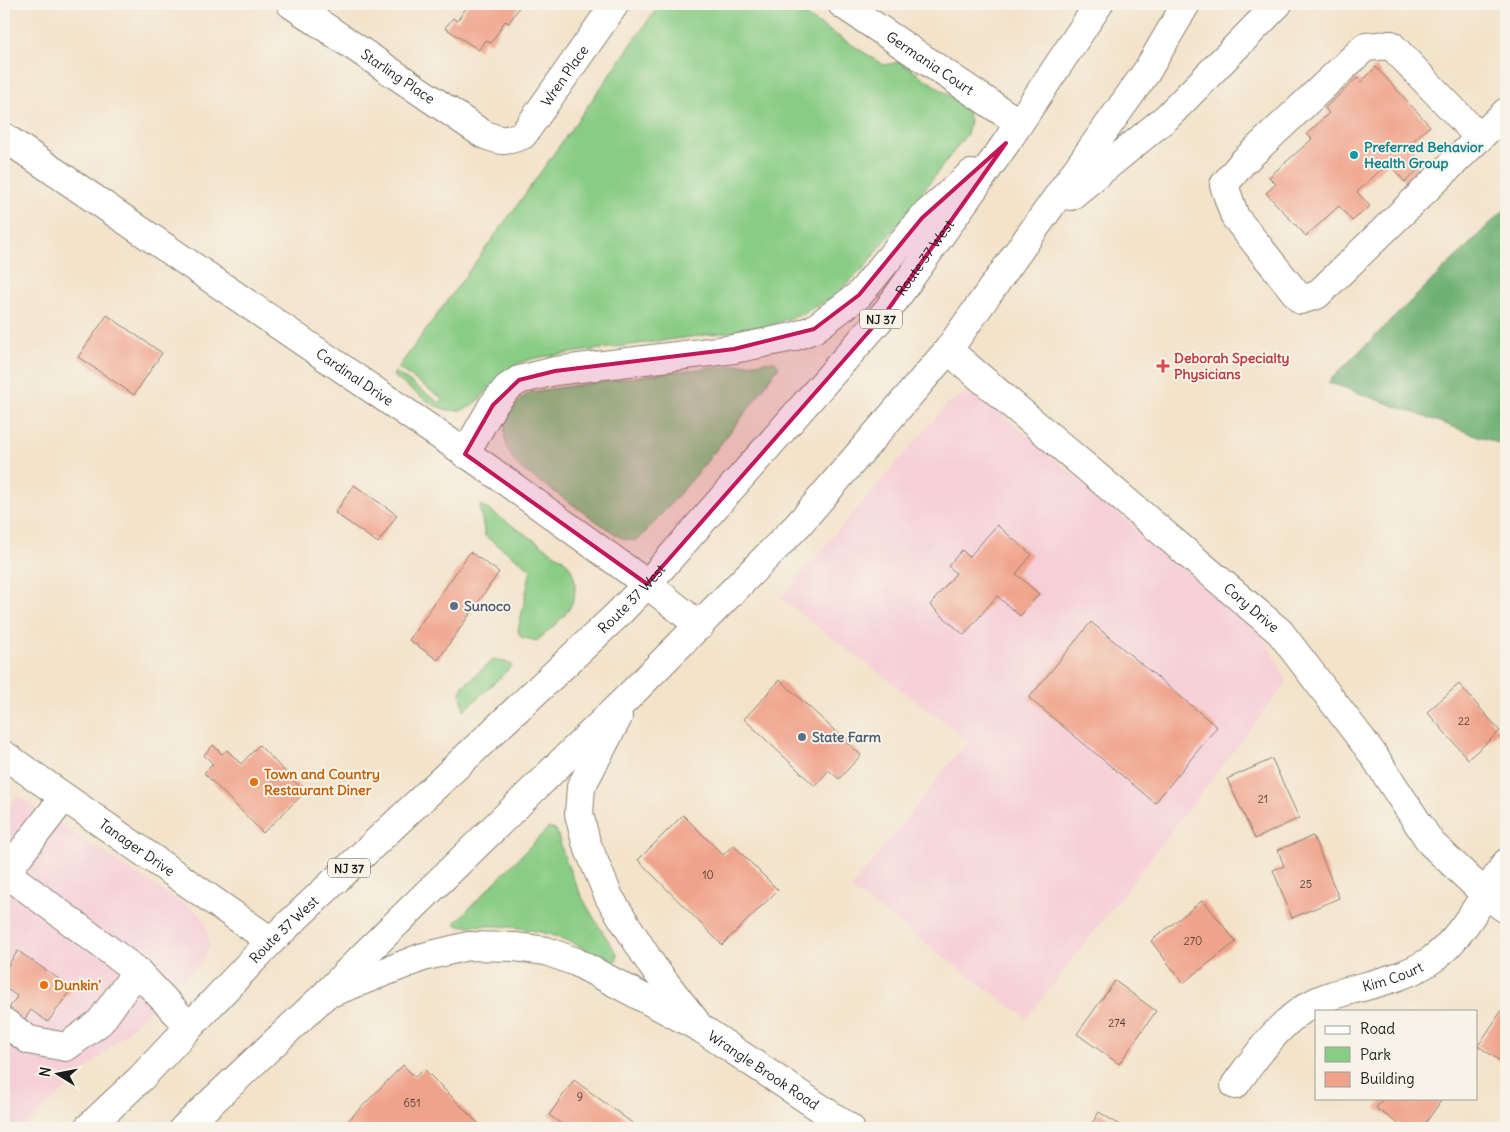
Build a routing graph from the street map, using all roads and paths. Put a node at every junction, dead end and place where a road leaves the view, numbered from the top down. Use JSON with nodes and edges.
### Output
{"nodes":[{"id":1,"x":291,"y":4,"type":"edge"},
{"id":2,"x":615,"y":4,"type":"edge"},
{"id":3,"x":842,"y":4,"type":"edge"},
{"id":4,"x":1099,"y":4,"type":"edge"},
{"id":5,"x":1186,"y":4,"type":"edge"},
{"id":6,"x":1278,"y":4,"type":"edge"},
{"id":7,"x":1506,"y":112,"type":"edge"},
{"id":8,"x":1012,"y":133,"type":"junction"},
{"id":9,"x":4,"y":137,"type":"edge"},
{"id":10,"x":1480,"y":138,"type":"junction"},
{"id":11,"x":508,"y":141,"type":"joint"},
{"id":12,"x":1042,"y":219,"type":"junction"},
{"id":13,"x":948,"y":350,"type":"junction"},
{"id":14,"x":466,"y":454,"type":"junction"},
{"id":15,"x":647,"y":584,"type":"junction"},
{"id":16,"x":700,"y":626,"type":"junction"},
{"id":17,"x":629,"y":696,"type":"junction"},
{"id":18,"x":4,"y":755,"type":"edge"},
{"id":19,"x":64,"y":797,"type":"junction"},
{"id":20,"x":1506,"y":863,"type":"edge"},
{"id":21,"x":5,"y":874,"type":"edge"},
{"id":22,"x":1496,"y":901,"type":"edge"},
{"id":23,"x":271,"y":941,"type":"junction"},
{"id":24,"x":137,"y":971,"type":"junction"},
{"id":25,"x":325,"y":995,"type":"junction"},
{"id":26,"x":4,"y":1022,"type":"edge"},
{"id":27,"x":189,"y":1026,"type":"junction"},
{"id":28,"x":702,"y":1029,"type":"junction"},
{"id":29,"x":1235,"y":1084,"type":"dead end"},
{"id":30,"x":194,"y":1125,"type":"edge"},
{"id":31,"x":88,"y":1128,"type":"edge"},
{"id":32,"x":850,"y":1128,"type":"edge"}],
"edges":[{"from":1,"to":11,"type":"main road","name":"Starling Place"},
{"from":2,"to":11,"type":"main road","name":"Wren Place"},
{"from":3,"to":8,"type":"main road","name":"Germania Court"},
{"from":4,"to":8,"type":"main road","name":"Route 37 West","number":"NJ 37"},
{"from":5,"to":12,"type":"main road"},
{"from":6,"to":12,"type":"main road"},
{"from":7,"to":10,"type":"main road"},
{"from":8,"to":14,"type":"main road"},
{"from":8,"to":15,"type":"main road","name":"Route 37 West","number":"NJ 37"},
{"from":9,"to":14,"type":"main road","name":"Cardinal Drive"},
{"from":10,"to":10,"type":"main road"},
{"from":12,"to":13,"type":"main road"},
{"from":13,"to":16,"type":"main road"},
{"from":13,"to":22,"type":"main road","name":"Cory Drive"},
{"from":14,"to":15,"type":"main road","name":"Cardinal Drive"},
{"from":15,"to":16,"type":"main road","name":"Cardinal Drive"},
{"from":15,"to":23,"type":"main road","name":"Route 37 West","number":"NJ 37"},
{"from":16,"to":17,"type":"main road"},
{"from":17,"to":25,"type":"main road"},
{"from":17,"to":28,"type":"main road"},
{"from":18,"to":19,"type":"main road","name":"Tanager Drive"},
{"from":19,"to":21,"type":"main road"},
{"from":19,"to":23,"type":"main road","name":"Tanager Drive"},
{"from":20,"to":22,"type":"main road","name":"Kim Court"},
{"from":21,"to":24,"type":"main road"},
{"from":22,"to":29,"type":"main road","name":"Kim Court"},
{"from":23,"to":27,"type":"main road","name":"Route 37 West","number":"NJ 37"},
{"from":24,"to":26,"type":"main road"},
{"from":24,"to":27,"type":"main road"},
{"from":25,"to":28,"type":"main road"},
{"from":25,"to":30,"type":"main road"},
{"from":27,"to":31,"type":"main road","name":"Route 37 West","number":"NJ 37"},
{"from":28,"to":32,"type":"main road","name":"Wrangle Brook Road"}]}
